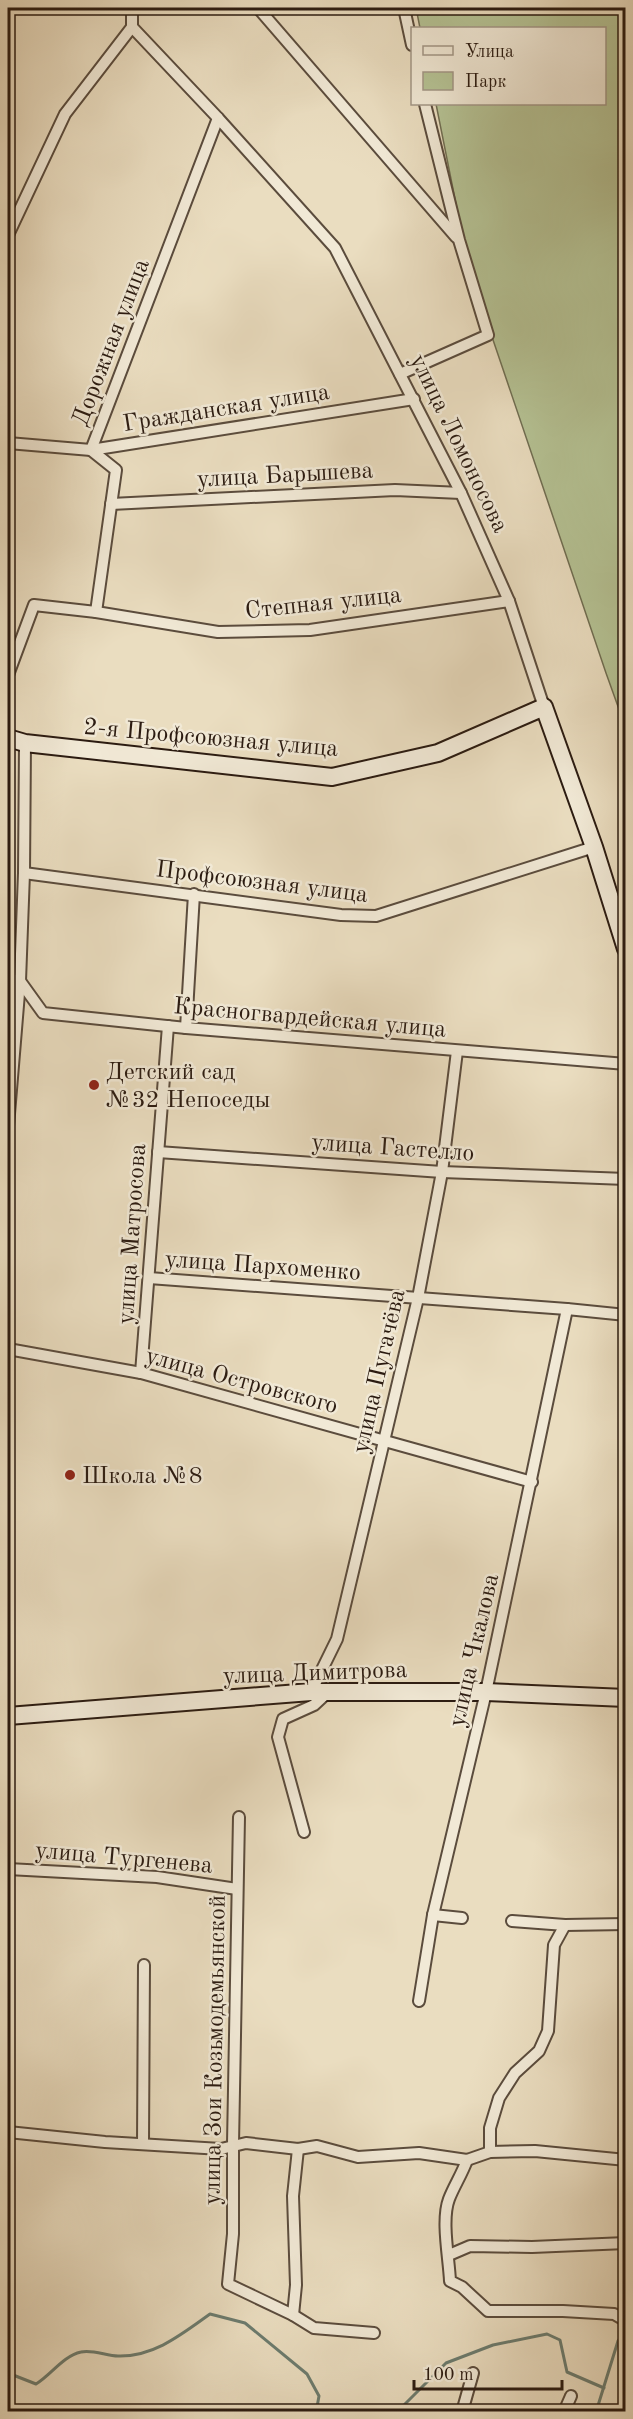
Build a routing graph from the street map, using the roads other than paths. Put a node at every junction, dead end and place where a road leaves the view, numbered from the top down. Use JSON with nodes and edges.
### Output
{"nodes":[{"id":1,"x":132,"y":8,"type":"edge"},
{"id":2,"x":258,"y":8,"type":"edge"},
{"id":3,"x":404,"y":8,"type":"edge"},
{"id":4,"x":132,"y":27,"type":"junction"},
{"id":5,"x":411,"y":40,"type":"edge"},
{"id":6,"x":425,"y":105,"type":"edge"},
{"id":7,"x":218,"y":118,"type":"junction"},
{"id":8,"x":11,"y":220,"type":"edge"},
{"id":9,"x":8,"y":235,"type":"edge"},
{"id":10,"x":459,"y":240,"type":"junction"},
{"id":11,"x":400,"y":374,"type":"junction"},
{"id":12,"x":414,"y":399,"type":"junction"},
{"id":13,"x":8,"y":443,"type":"edge"},
{"id":14,"x":91,"y":450,"type":"junction"},
{"id":15,"x":461,"y":493,"type":"junction"},
{"id":16,"x":111,"y":504,"type":"junction"},
{"id":17,"x":509,"y":601,"type":"junction"},
{"id":18,"x":96,"y":612,"type":"junction"},
{"id":19,"x":8,"y":675,"type":"edge"},
{"id":20,"x":544,"y":707,"type":"junction"},
{"id":21,"x":8,"y":738,"type":"edge"},
{"id":22,"x":25,"y":743,"type":"junction"},
{"id":23,"x":594,"y":847,"type":"junction"},
{"id":24,"x":24,"y":873,"type":"junction"},
{"id":25,"x":194,"y":894,"type":"junction"},
{"id":26,"x":626,"y":949,"type":"edge"},
{"id":27,"x":8,"y":978,"type":"edge"},
{"id":28,"x":20,"y":981,"type":"junction"},
{"id":29,"x":168,"y":1026,"type":"junction"},
{"id":30,"x":186,"y":1028,"type":"junction"},
{"id":31,"x":457,"y":1051,"type":"junction"},
{"id":32,"x":626,"y":1064,"type":"edge"},
{"id":33,"x":8,"y":1105,"type":"edge"},
{"id":34,"x":8,"y":1126,"type":"edge"},
{"id":35,"x":158,"y":1152,"type":"junction"},
{"id":36,"x":442,"y":1172,"type":"junction"},
{"id":37,"x":626,"y":1179,"type":"edge"},
{"id":38,"x":149,"y":1278,"type":"junction"},
{"id":39,"x":418,"y":1298,"type":"junction"},
{"id":40,"x":567,"y":1309,"type":"junction"},
{"id":41,"x":626,"y":1315,"type":"edge"},
{"id":42,"x":8,"y":1349,"type":"edge"},
{"id":43,"x":141,"y":1373,"type":"junction"},
{"id":44,"x":383,"y":1440,"type":"junction"},
{"id":45,"x":532,"y":1482,"type":"junction"},
{"id":46,"x":311,"y":1692,"type":"junction"},
{"id":47,"x":328,"y":1692,"type":"junction"},
{"id":48,"x":486,"y":1692,"type":"junction"},
{"id":49,"x":626,"y":1698,"type":"edge"},
{"id":50,"x":8,"y":1716,"type":"edge"},
{"id":51,"x":239,"y":1817,"type":"dead end"},
{"id":52,"x":304,"y":1832,"type":"dead end"},
{"id":53,"x":8,"y":1869,"type":"edge"},
{"id":54,"x":237,"y":1889,"type":"junction"},
{"id":55,"x":433,"y":1915,"type":"junction"},
{"id":56,"x":462,"y":1918,"type":"dead end"},
{"id":57,"x":512,"y":1921,"type":"dead end"},
{"id":58,"x":626,"y":1924,"type":"edge"},
{"id":59,"x":565,"y":1925,"type":"junction"},
{"id":60,"x":144,"y":1965,"type":"dead end"},
{"id":61,"x":419,"y":2001,"type":"dead end"},
{"id":62,"x":8,"y":2132,"type":"edge"},
{"id":63,"x":142,"y":2144,"type":"junction"},
{"id":64,"x":233,"y":2144,"type":"junction"},
{"id":65,"x":298,"y":2149,"type":"junction"},
{"id":66,"x":490,"y":2152,"type":"junction"},
{"id":67,"x":467,"y":2160,"type":"junction"},
{"id":68,"x":626,"y":2160,"type":"edge"},
{"id":69,"x":626,"y":2243,"type":"edge"},
{"id":70,"x":449,"y":2255,"type":"junction"},
{"id":71,"x":293,"y":2315,"type":"junction"},
{"id":72,"x":626,"y":2321,"type":"edge"},
{"id":73,"x":374,"y":2333,"type":"dead end"},
{"id":74,"x":473,"y":2373,"type":"dead end"},
{"id":75,"x":571,"y":2396,"type":"dead end"},
{"id":76,"x":462,"y":2412,"type":"edge"},
{"id":77,"x":564,"y":2412,"type":"edge"}],
"edges":[{"from":1,"to":4,"type":"street"},
{"from":2,"to":10,"type":"street"},
{"from":3,"to":5,"type":"street"},
{"from":4,"to":7,"type":"street","name":"улица Ломоносова"},
{"from":4,"to":8,"type":"street"},
{"from":6,"to":10,"type":"street"},
{"from":7,"to":11,"type":"street","name":"улица Ломоносова"},
{"from":7,"to":14,"type":"street","name":"Дорожная улица"},
{"from":8,"to":9,"type":"street"},
{"from":10,"to":11,"type":"street"},
{"from":11,"to":12,"type":"street","name":"улица Ломоносова"},
{"from":12,"to":14,"type":"street","name":"Гражданская улица"},
{"from":12,"to":15,"type":"street","name":"улица Ломоносова"},
{"from":13,"to":14,"type":"street","name":"Гражданская улица"},
{"from":14,"to":16,"type":"street","name":"Дорожная улица"},
{"from":15,"to":16,"type":"street","name":"улица Барышева"},
{"from":15,"to":17,"type":"street","name":"улица Ломоносова"},
{"from":16,"to":18,"type":"street","name":"Дорожная улица"},
{"from":17,"to":18,"type":"street","name":"Степная улица"},
{"from":17,"to":20,"type":"street","name":"улица Ломоносова"},
{"from":18,"to":19,"type":"street","name":"Степная улица"},
{"from":20,"to":22,"type":"street","name":"2-я Профсоюзная улица"},
{"from":20,"to":23,"type":"street","name":"улица Ломоносова"},
{"from":21,"to":22,"type":"street","name":"2-я Профсоюзная улица"},
{"from":22,"to":24,"type":"street"},
{"from":23,"to":25,"type":"street","name":"Профсоюзная улица"},
{"from":23,"to":26,"type":"street","name":"улица Ломоносова"},
{"from":24,"to":25,"type":"street","name":"Профсоюзная улица"},
{"from":24,"to":28,"type":"street"},
{"from":25,"to":30,"type":"street"},
{"from":27,"to":28,"type":"street"},
{"from":28,"to":29,"type":"street","name":"Красногвардейская улица"},
{"from":28,"to":33,"type":"street"},
{"from":29,"to":30,"type":"street","name":"Красногвардейская улица"},
{"from":29,"to":35,"type":"street","name":"улица Матросова"},
{"from":30,"to":31,"type":"street","name":"Красногвардейская улица"},
{"from":31,"to":32,"type":"street","name":"Красногвардейская улица"},
{"from":31,"to":36,"type":"street","name":"улица Пугачёва"},
{"from":33,"to":34,"type":"street"},
{"from":35,"to":36,"type":"street","name":"улица Гастелло"},
{"from":35,"to":38,"type":"street","name":"улица Матросова"},
{"from":36,"to":37,"type":"street","name":"улица Гастелло"},
{"from":36,"to":39,"type":"street","name":"улица Пугачёва"},
{"from":38,"to":39,"type":"street","name":"улица Пархоменко"},
{"from":38,"to":43,"type":"street","name":"улица Матросова"},
{"from":39,"to":40,"type":"street","name":"улица Пархоменко"},
{"from":39,"to":44,"type":"street","name":"улица Пугачёва"},
{"from":40,"to":41,"type":"street","name":"улица Пархоменко"},
{"from":40,"to":45,"type":"street","name":"улица Чкалова"},
{"from":42,"to":43,"type":"street","name":"улица Островского"},
{"from":43,"to":44,"type":"street","name":"улица Островского"},
{"from":44,"to":45,"type":"street","name":"улица Островского"},
{"from":44,"to":46,"type":"street","name":"улица Пугачёва"},
{"from":45,"to":48,"type":"street","name":"улица Чкалова"},
{"from":46,"to":47,"type":"street","name":"улица Димитрова"},
{"from":46,"to":50,"type":"street","name":"улица Димитрова"},
{"from":47,"to":48,"type":"street","name":"улица Димитрова"},
{"from":47,"to":52,"type":"street"},
{"from":48,"to":49,"type":"street","name":"улица Димитрова"},
{"from":48,"to":55,"type":"street","name":"улица Чкалова"},
{"from":51,"to":54,"type":"street","name":"улица Зои Козьмодемьянской"},
{"from":53,"to":54,"type":"street","name":"улица Тургенева"},
{"from":54,"to":64,"type":"street","name":"улица Зои Козьмодемьянской"},
{"from":55,"to":56,"type":"street"},
{"from":55,"to":61,"type":"street","name":"улица Чкалова"},
{"from":57,"to":59,"type":"street"},
{"from":58,"to":59,"type":"street"},
{"from":59,"to":66,"type":"street"},
{"from":60,"to":63,"type":"street"},
{"from":62,"to":63,"type":"street"},
{"from":63,"to":64,"type":"street"},
{"from":64,"to":65,"type":"street"},
{"from":64,"to":71,"type":"street","name":"улица Зои Козьмодемьянской"},
{"from":65,"to":67,"type":"street"},
{"from":65,"to":71,"type":"street"},
{"from":66,"to":67,"type":"street"},
{"from":66,"to":68,"type":"street"},
{"from":67,"to":70,"type":"street"},
{"from":69,"to":70,"type":"street"},
{"from":70,"to":72,"type":"street"},
{"from":71,"to":73,"type":"street"},
{"from":74,"to":76,"type":"street"},
{"from":75,"to":77,"type":"street"}]}
